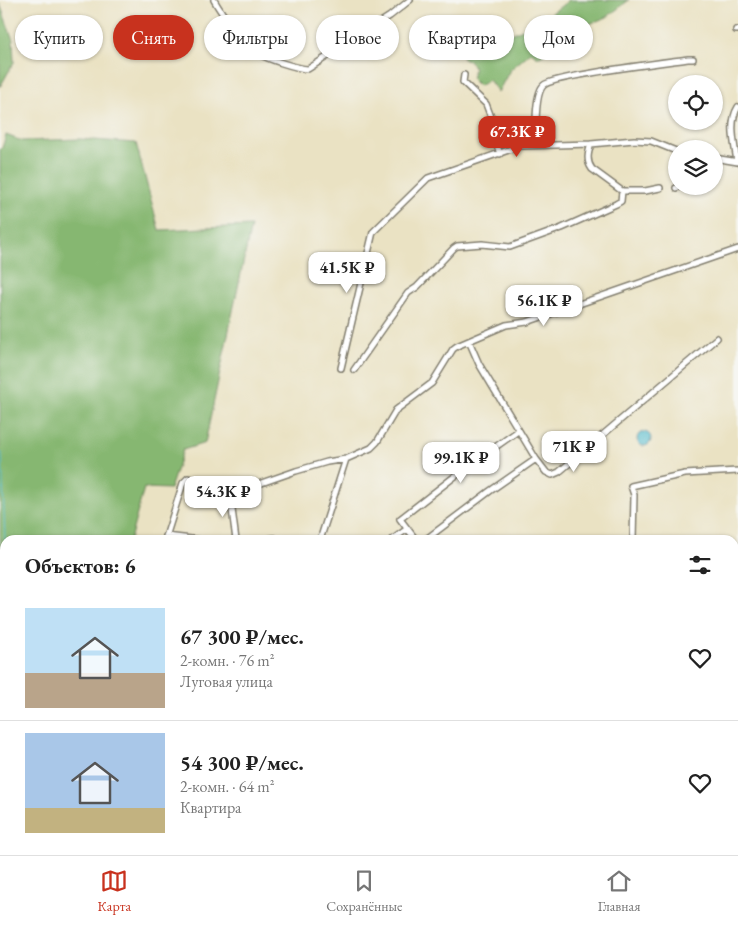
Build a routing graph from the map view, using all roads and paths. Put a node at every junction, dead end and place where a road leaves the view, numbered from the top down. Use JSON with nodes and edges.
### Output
{"nodes":[{"id":1,"x":214,"y":0,"type":"edge"},
{"id":2,"x":410,"y":0,"type":"edge"},
{"id":3,"x":693,"y":59,"type":"dead end"},
{"id":4,"x":464,"y":75,"type":"dead end"},
{"id":5,"x":738,"y":107,"type":"edge"},
{"id":6,"x":591,"y":144,"type":"junction"},
{"id":7,"x":536,"y":145,"type":"junction"},
{"id":8,"x":668,"y":148,"type":"edge"},
{"id":9,"x":500,"y":154,"type":"junction"},
{"id":10,"x":723,"y":160,"type":"edge"},
{"id":11,"x":738,"y":162,"type":"edge"},
{"id":12,"x":660,"y":188,"type":"dead end"},
{"id":13,"x":622,"y":191,"type":"junction"},
{"id":14,"x":738,"y":249,"type":"edge"},
{"id":15,"x":717,"y":338,"type":"dead end"},
{"id":16,"x":469,"y":341,"type":"junction"},
{"id":17,"x":341,"y":368,"type":"dead end"},
{"id":18,"x":354,"y":370,"type":"dead end"},
{"id":19,"x":518,"y":431,"type":"junction"},
{"id":20,"x":536,"y":458,"type":"junction"},
{"id":21,"x":346,"y":459,"type":"junction"},
{"id":22,"x":738,"y":471,"type":"edge"},
{"id":23,"x":230,"y":494,"type":"junction"},
{"id":24,"x":407,"y":528,"type":"junction"},
{"id":25,"x":167,"y":535,"type":"edge"},
{"id":26,"x":235,"y":535,"type":"edge"},
{"id":27,"x":322,"y":535,"type":"edge"},
{"id":28,"x":398,"y":535,"type":"edge"},
{"id":29,"x":412,"y":535,"type":"edge"},
{"id":30,"x":432,"y":535,"type":"edge"},
{"id":31,"x":633,"y":535,"type":"edge"}],
"edges":[{"from":1,"to":2,"type":"street"},
{"from":3,"to":7,"type":"street"},
{"from":4,"to":9,"type":"street"},
{"from":5,"to":11,"type":"street"},
{"from":6,"to":7,"type":"street"},
{"from":6,"to":8,"type":"street"},
{"from":6,"to":13,"type":"street"},
{"from":7,"to":9,"type":"street"},
{"from":9,"to":17,"type":"street"},
{"from":10,"to":11,"type":"street"},
{"from":12,"to":13,"type":"street"},
{"from":13,"to":18,"type":"street"},
{"from":14,"to":16,"type":"street"},
{"from":15,"to":20,"type":"street"},
{"from":16,"to":19,"type":"street"},
{"from":16,"to":21,"type":"street"},
{"from":19,"to":20,"type":"street"},
{"from":19,"to":24,"type":"street"},
{"from":20,"to":30,"type":"street"},
{"from":21,"to":23,"type":"street"},
{"from":21,"to":27,"type":"street"},
{"from":22,"to":31,"type":"street"},
{"from":23,"to":25,"type":"street"},
{"from":23,"to":26,"type":"street"},
{"from":24,"to":28,"type":"street"},
{"from":24,"to":29,"type":"street"}]}
